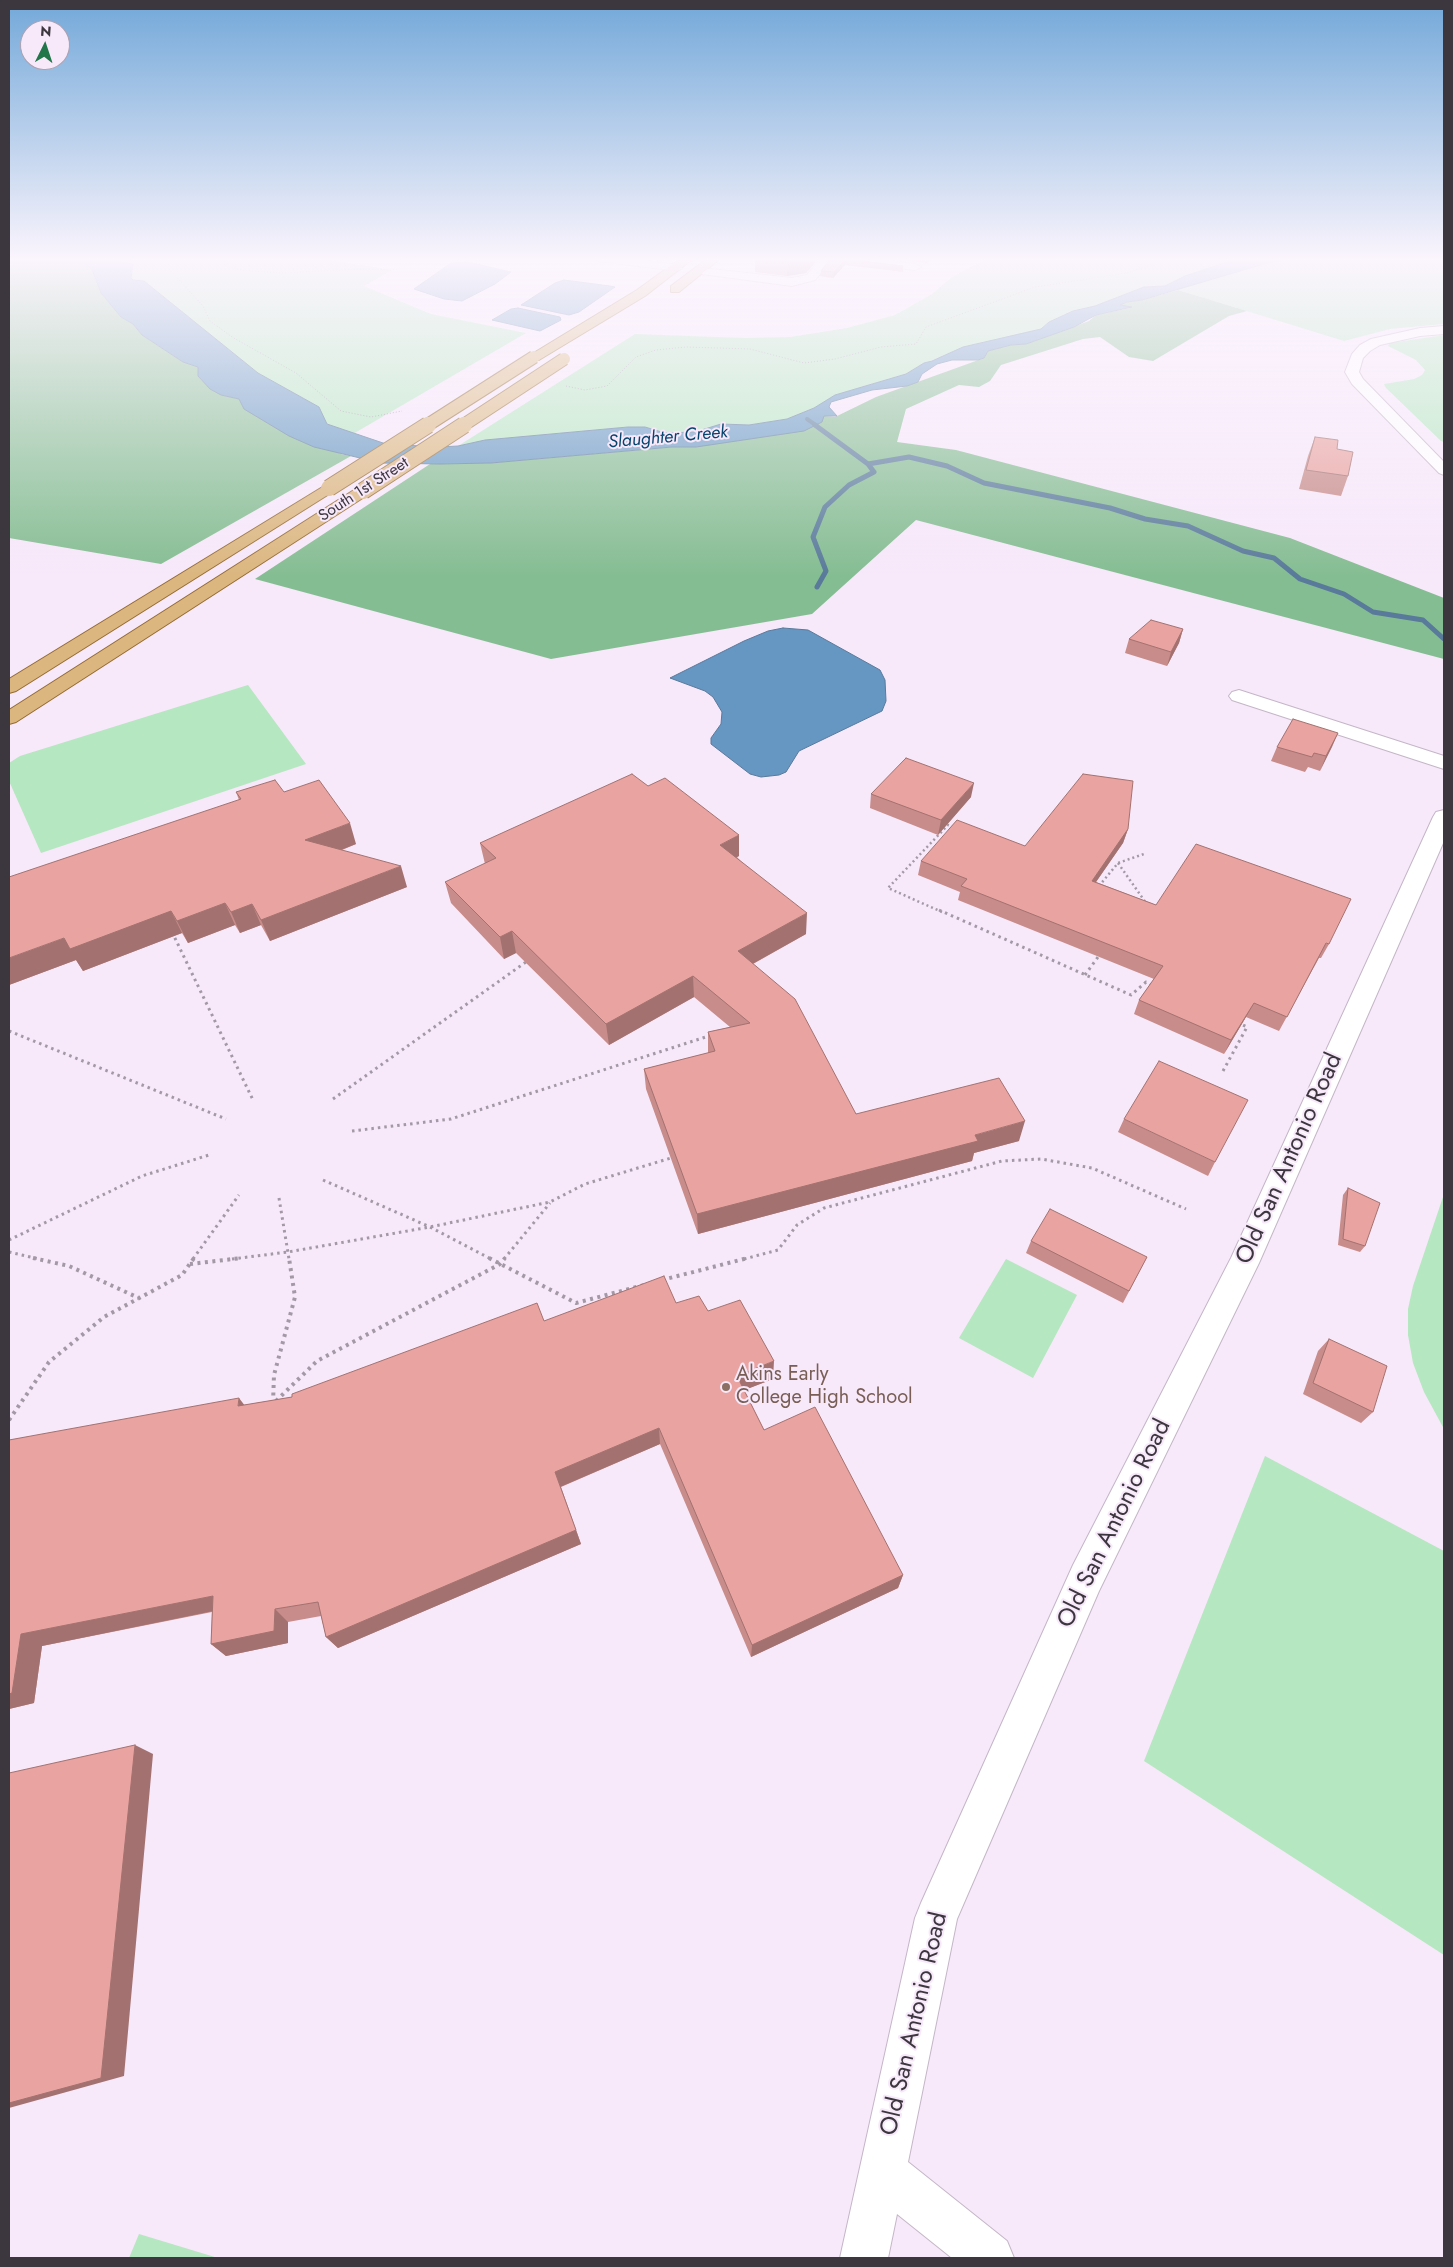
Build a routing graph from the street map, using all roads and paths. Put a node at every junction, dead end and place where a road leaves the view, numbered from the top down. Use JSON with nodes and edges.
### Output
{"nodes":[{"id":1,"x":280,"y":364,"type":"edge"},
{"id":2,"x":523,"y":364,"type":"edge"},
{"id":3,"x":558,"y":364,"type":"edge"},
{"id":4,"x":629,"y":364,"type":"edge"},
{"id":5,"x":1355,"y":364,"type":"edge"},
{"id":6,"x":563,"y":385,"type":"dead end"},
{"id":7,"x":410,"y":410,"type":"dead end"},
{"id":8,"x":1444,"y":470,"type":"edge"},
{"id":9,"x":9,"y":687,"type":"edge"},
{"id":10,"x":1239,"y":696,"type":"dead end"},
{"id":11,"x":9,"y":718,"type":"edge"},
{"id":12,"x":1444,"y":763,"type":"edge"},
{"id":13,"x":1444,"y":817,"type":"edge"},
{"id":14,"x":956,"y":828,"type":"edge"},
{"id":15,"x":1144,"y":854,"type":"dead end"},
{"id":16,"x":1118,"y":863,"type":"junction"},
{"id":17,"x":1097,"y":888,"type":"edge"},
{"id":18,"x":1151,"y":912,"type":"edge"},
{"id":19,"x":171,"y":930,"type":"edge"},
{"id":20,"x":1102,"y":951,"type":"edge"},
{"id":21,"x":526,"y":962,"type":"edge"},
{"id":22,"x":1085,"y":975,"type":"junction"},
{"id":23,"x":1154,"y":986,"type":"edge"},
{"id":24,"x":1230,"y":1019,"type":"edge"},
{"id":25,"x":9,"y":1031,"type":"edge"},
{"id":26,"x":720,"y":1033,"type":"edge"},
{"id":27,"x":1223,"y":1071,"type":"dead end"},
{"id":28,"x":333,"y":1099,"type":"dead end"},
{"id":29,"x":253,"y":1100,"type":"dead end"},
{"id":30,"x":226,"y":1120,"type":"dead end"},
{"id":31,"x":352,"y":1131,"type":"dead end"},
{"id":32,"x":209,"y":1155,"type":"dead end"},
{"id":33,"x":671,"y":1158,"type":"edge"},
{"id":34,"x":322,"y":1180,"type":"dead end"},
{"id":35,"x":239,"y":1195,"type":"dead end"},
{"id":36,"x":279,"y":1198,"type":"dead end"},
{"id":37,"x":550,"y":1202,"type":"junction"},
{"id":38,"x":1186,"y":1209,"type":"dead end"},
{"id":39,"x":430,"y":1228,"type":"junction"},
{"id":40,"x":9,"y":1240,"type":"edge"},
{"id":41,"x":9,"y":1252,"type":"edge"},
{"id":42,"x":288,"y":1252,"type":"junction"},
{"id":43,"x":190,"y":1264,"type":"junction"},
{"id":44,"x":500,"y":1264,"type":"junction"},
{"id":45,"x":658,"y":1281,"type":"edge"},
{"id":46,"x":649,"y":1283,"type":"edge"},
{"id":47,"x":139,"y":1298,"type":"junction"},
{"id":48,"x":9,"y":1420,"type":"edge"},
{"id":49,"x":882,"y":2171,"type":"junction"},
{"id":50,"x":864,"y":2258,"type":"edge"},
{"id":51,"x":990,"y":2258,"type":"edge"}],
"edges":[{"from":1,"to":7,"type":"path"},
{"from":2,"to":9,"type":"main road","name":"South 1st Street","bridge":true},
{"from":3,"to":11,"type":"main road","name":"South 1st Street","bridge":true},
{"from":4,"to":6,"type":"path"},
{"from":5,"to":8,"type":"street"},
{"from":10,"to":12,"type":"street"},
{"from":13,"to":49,"type":"street","name":"Old San Antonio Road"},
{"from":14,"to":22,"type":"path"},
{"from":15,"to":16,"type":"path"},
{"from":16,"to":17,"type":"path"},
{"from":16,"to":18,"type":"path"},
{"from":19,"to":29,"type":"path"},
{"from":20,"to":22,"type":"path"},
{"from":21,"to":28,"type":"path"},
{"from":22,"to":23,"type":"path"},
{"from":24,"to":27,"type":"path"},
{"from":25,"to":30,"type":"path"},
{"from":26,"to":31,"type":"path"},
{"from":32,"to":40,"type":"path"},
{"from":33,"to":37,"type":"path"},
{"from":34,"to":39,"type":"path"},
{"from":35,"to":43,"type":"path"},
{"from":36,"to":42,"type":"path"},
{"from":37,"to":39,"type":"path"},
{"from":37,"to":44,"type":"path"},
{"from":38,"to":45,"type":"path"},
{"from":39,"to":42,"type":"path"},
{"from":39,"to":44,"type":"path"},
{"from":41,"to":47,"type":"path"},
{"from":42,"to":43,"type":"path"},
{"from":42,"to":44,"type":"path"},
{"from":43,"to":47,"type":"path"},
{"from":44,"to":46,"type":"path"},
{"from":47,"to":48,"type":"path"},
{"from":49,"to":50,"type":"street","name":"Old San Antonio Road"},
{"from":49,"to":51,"type":"street"}]}
